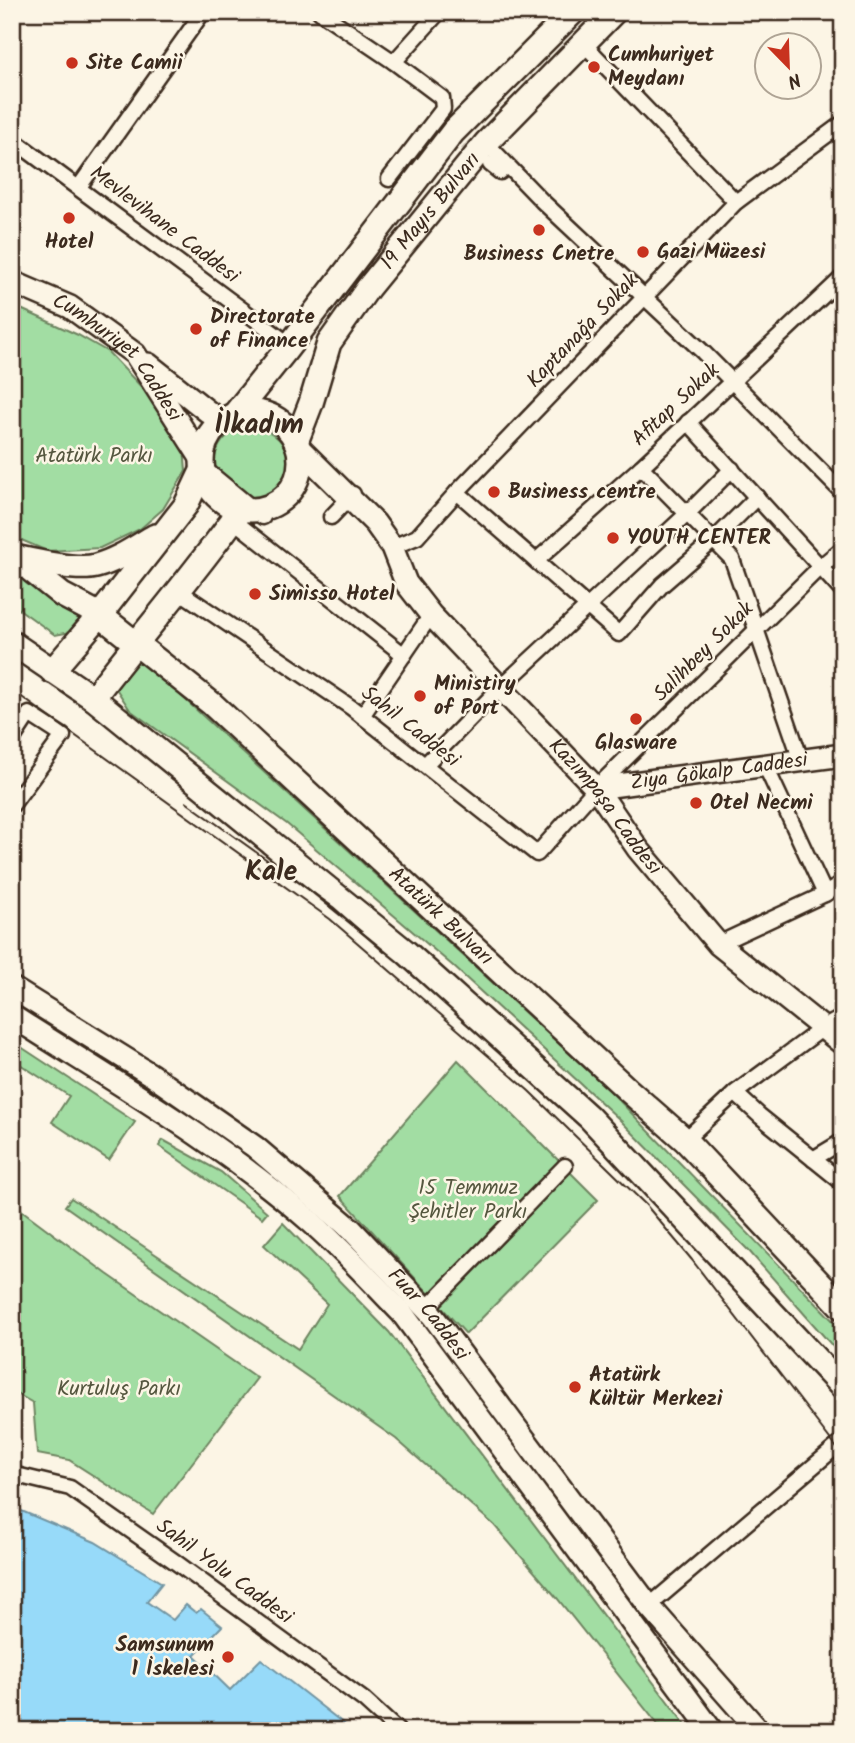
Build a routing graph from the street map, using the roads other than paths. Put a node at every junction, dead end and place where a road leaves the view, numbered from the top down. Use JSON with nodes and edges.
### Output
{"nodes":[{"id":1,"x":203,"y":12,"type":"edge"},
{"id":2,"x":320,"y":12,"type":"edge"},
{"id":3,"x":439,"y":12,"type":"edge"},
{"id":4,"x":573,"y":12,"type":"edge"},
{"id":5,"x":614,"y":12,"type":"edge"},
{"id":6,"x":583,"y":43,"type":"junction"},
{"id":7,"x":394,"y":62,"type":"junction"},
{"id":8,"x":843,"y":123,"type":"edge"},
{"id":9,"x":12,"y":139,"type":"edge"},
{"id":10,"x":488,"y":154,"type":"junction"},
{"id":11,"x":507,"y":166,"type":"junction"},
{"id":12,"x":389,"y":179,"type":"dead end"},
{"id":13,"x":79,"y":187,"type":"junction"},
{"id":14,"x":736,"y":202,"type":"junction"},
{"id":15,"x":843,"y":276,"type":"edge"},
{"id":16,"x":12,"y":282,"type":"edge"},
{"id":17,"x":644,"y":297,"type":"junction"},
{"id":18,"x":290,"y":345,"type":"junction"},
{"id":19,"x":135,"y":354,"type":"junction"},
{"id":20,"x":732,"y":381,"type":"junction"},
{"id":21,"x":227,"y":418,"type":"junction"},
{"id":22,"x":688,"y":422,"type":"junction"},
{"id":23,"x":298,"y":452,"type":"junction"},
{"id":24,"x":200,"y":464,"type":"junction"},
{"id":25,"x":641,"y":467,"type":"junction"},
{"id":26,"x":732,"y":469,"type":"junction"},
{"id":27,"x":457,"y":492,"type":"junction"},
{"id":28,"x":843,"y":493,"type":"edge"},
{"id":29,"x":757,"y":497,"type":"junction"},
{"id":30,"x":248,"y":514,"type":"junction"},
{"id":31,"x":687,"y":514,"type":"junction"},
{"id":32,"x":167,"y":530,"type":"junction"},
{"id":33,"x":714,"y":540,"type":"junction"},
{"id":34,"x":392,"y":547,"type":"junction"},
{"id":35,"x":843,"y":548,"type":"edge"},
{"id":36,"x":14,"y":556,"type":"edge"},
{"id":37,"x":536,"y":561,"type":"junction"},
{"id":38,"x":821,"y":566,"type":"junction"},
{"id":39,"x":179,"y":591,"type":"junction"},
{"id":40,"x":843,"y":592,"type":"edge"},
{"id":41,"x":588,"y":606,"type":"junction"},
{"id":42,"x":100,"y":615,"type":"junction"},
{"id":43,"x":431,"y":615,"type":"junction"},
{"id":44,"x":756,"y":630,"type":"junction"},
{"id":45,"x":136,"y":642,"type":"junction"},
{"id":46,"x":12,"y":643,"type":"edge"},
{"id":47,"x":404,"y":655,"type":"junction"},
{"id":48,"x":52,"y":671,"type":"junction"},
{"id":49,"x":500,"y":687,"type":"junction"},
{"id":50,"x":93,"y":698,"type":"junction"},
{"id":51,"x":362,"y":716,"type":"junction"},
{"id":52,"x":12,"y":740,"type":"edge"},
{"id":53,"x":843,"y":755,"type":"edge"},
{"id":54,"x":800,"y":761,"type":"junction"},
{"id":55,"x":425,"y":765,"type":"junction"},
{"id":56,"x":765,"y":765,"type":"junction"},
{"id":57,"x":596,"y":788,"type":"junction"},
{"id":58,"x":12,"y":805,"type":"edge"},
{"id":59,"x":843,"y":883,"type":"edge"},
{"id":60,"x":825,"y":894,"type":"junction"},
{"id":61,"x":718,"y":944,"type":"junction"},
{"id":62,"x":12,"y":988,"type":"edge"},
{"id":63,"x":12,"y":1016,"type":"edge"},
{"id":64,"x":843,"y":1017,"type":"edge"},
{"id":65,"x":823,"y":1028,"type":"junction"},
{"id":66,"x":843,"y":1044,"type":"edge"},
{"id":67,"x":735,"y":1093,"type":"junction"},
{"id":68,"x":685,"y":1140,"type":"junction"},
{"id":69,"x":843,"y":1141,"type":"edge"},
{"id":70,"x":813,"y":1159,"type":"junction"},
{"id":71,"x":565,"y":1166,"type":"dead end"},
{"id":72,"x":843,"y":1182,"type":"edge"},
{"id":73,"x":843,"y":1308,"type":"edge"},
{"id":74,"x":426,"y":1309,"type":"junction"},
{"id":75,"x":843,"y":1388,"type":"edge"},
{"id":76,"x":843,"y":1441,"type":"edge"},
{"id":77,"x":12,"y":1474,"type":"edge"},
{"id":78,"x":649,"y":1606,"type":"junction"},
{"id":79,"x":398,"y":1731,"type":"edge"},
{"id":80,"x":712,"y":1731,"type":"edge"},
{"id":81,"x":759,"y":1731,"type":"edge"}],
"edges":[{"from":1,"to":13,"type":"street"},
{"from":2,"to":7,"type":"street"},
{"from":3,"to":7,"type":"street"},
{"from":4,"to":18,"type":"main road","name":"19 Mayıs Bulvarı"},
{"from":5,"to":6,"type":"main road","name":"19 Mayıs Bulvarı"},
{"from":6,"to":10,"type":"main road","name":"19 Mayıs Bulvarı"},
{"from":6,"to":14,"type":"street"},
{"from":7,"to":12,"type":"street"},
{"from":8,"to":14,"type":"street","name":"Kaptanağa Sokak"},
{"from":9,"to":13,"type":"street","name":"Mevlevihane Caddesi"},
{"from":10,"to":11,"type":"street"},
{"from":10,"to":11,"type":"street"},
{"from":10,"to":23,"type":"main road","name":"19 Mayıs Bulvarı"},
{"from":11,"to":17,"type":"street"},
{"from":13,"to":18,"type":"street","name":"Mevlevihane Caddesi"},
{"from":14,"to":17,"type":"street","name":"Kaptanağa Sokak"},
{"from":15,"to":20,"type":"street","name":"Afitap Sokak"},
{"from":16,"to":19,"type":"main road","name":"Cumhuriyet Caddesi"},
{"from":17,"to":20,"type":"street"},
{"from":17,"to":27,"type":"street","name":"Kaptanağa Sokak"},
{"from":18,"to":21,"type":"main road","name":"19 Mayıs Bulvarı"},
{"from":19,"to":21,"type":"main road"},
{"from":19,"to":24,"type":"main road","name":"Cumhuriyet Caddesi"},
{"from":20,"to":22,"type":"street","name":"Afitap Sokak"},
{"from":20,"to":28,"type":"street"},
{"from":21,"to":23,"type":"main road"},
{"from":21,"to":24,"type":"main road"},
{"from":22,"to":25,"type":"street","name":"Afitap Sokak"},
{"from":22,"to":26,"type":"street"},
{"from":23,"to":30,"type":"main road"},
{"from":23,"to":34,"type":"main road"},
{"from":24,"to":30,"type":"main road"},
{"from":24,"to":32,"type":"main road"},
{"from":25,"to":31,"type":"street"},
{"from":25,"to":37,"type":"street","name":"Afitap Sokak"},
{"from":26,"to":29,"type":"street"},
{"from":26,"to":31,"type":"street"},
{"from":27,"to":34,"type":"street","name":"Kaptanağa Sokak"},
{"from":27,"to":37,"type":"street"},
{"from":29,"to":33,"type":"street"},
{"from":29,"to":38,"type":"street"},
{"from":30,"to":39,"type":"main road"},
{"from":30,"to":47,"type":"street"},
{"from":31,"to":33,"type":"street"},
{"from":31,"to":41,"type":"street"},
{"from":32,"to":36,"type":"main road"},
{"from":32,"to":42,"type":"main road"},
{"from":33,"to":41,"type":"street"},
{"from":33,"to":44,"type":"street"},
{"from":34,"to":43,"type":"main road","name":"Kazımpaşa Caddesi"},
{"from":35,"to":38,"type":"street","name":"Salihbey Sokak"},
{"from":36,"to":42,"type":"main road","name":"Atatürk Bulvarı"},
{"from":37,"to":41,"type":"street"},
{"from":38,"to":40,"type":"street"},
{"from":38,"to":44,"type":"street","name":"Salihbey Sokak"},
{"from":39,"to":45,"type":"main road"},
{"from":39,"to":51,"type":"street","name":"Sahil Caddesi"},
{"from":41,"to":49,"type":"street"},
{"from":42,"to":45,"type":"main road","name":"Atatürk Bulvarı"},
{"from":42,"to":48,"type":"main road"},
{"from":43,"to":47,"type":"street"},
{"from":43,"to":49,"type":"main road","name":"Kazımpaşa Caddesi"},
{"from":44,"to":54,"type":"street"},
{"from":44,"to":57,"type":"street","name":"Salihbey Sokak"},
{"from":45,"to":50,"type":"main road"},
{"from":45,"to":68,"type":"main road","name":"Atatürk Bulvarı"},
{"from":46,"to":48,"type":"main road"},
{"from":47,"to":51,"type":"street"},
{"from":48,"to":50,"type":"main road"},
{"from":49,"to":55,"type":"street"},
{"from":49,"to":57,"type":"main road","name":"Kazımpaşa Caddesi"},
{"from":50,"to":75,"type":"main road"},
{"from":51,"to":55,"type":"street","name":"Sahil Caddesi"},
{"from":52,"to":58,"type":"street"},
{"from":53,"to":54,"type":"main road","name":"Ziya Gökalp Caddesi"},
{"from":54,"to":56,"type":"main road","name":"Ziya Gökalp Caddesi"},
{"from":55,"to":57,"type":"street","name":"Sahil Caddesi"},
{"from":56,"to":57,"type":"main road","name":"Ziya Gökalp Caddesi"},
{"from":56,"to":60,"type":"street"},
{"from":57,"to":61,"type":"main road","name":"Kazımpaşa Caddesi"},
{"from":59,"to":60,"type":"street"},
{"from":60,"to":61,"type":"street"},
{"from":61,"to":65,"type":"main road","name":"Kazımpaşa Caddesi"},
{"from":62,"to":74,"type":"main road","name":"Fuar Caddesi"},
{"from":63,"to":80,"type":"main road","name":"Fuar Caddesi"},
{"from":64,"to":65,"type":"street"},
{"from":65,"to":66,"type":"main road","name":"Kazımpaşa Caddesi"},
{"from":65,"to":67,"type":"street"},
{"from":67,"to":68,"type":"street"},
{"from":67,"to":70,"type":"street"},
{"from":68,"to":73,"type":"main road","name":"Atatürk Bulvarı"},
{"from":69,"to":70,"type":"street"},
{"from":70,"to":72,"type":"street"},
{"from":71,"to":74,"type":"street"},
{"from":74,"to":78,"type":"main road","name":"Fuar Caddesi"},
{"from":76,"to":78,"type":"street"},
{"from":77,"to":79,"type":"street","name":"Sahil Yolu Caddesi"},
{"from":78,"to":81,"type":"main road","name":"Fuar Caddesi"}]}
